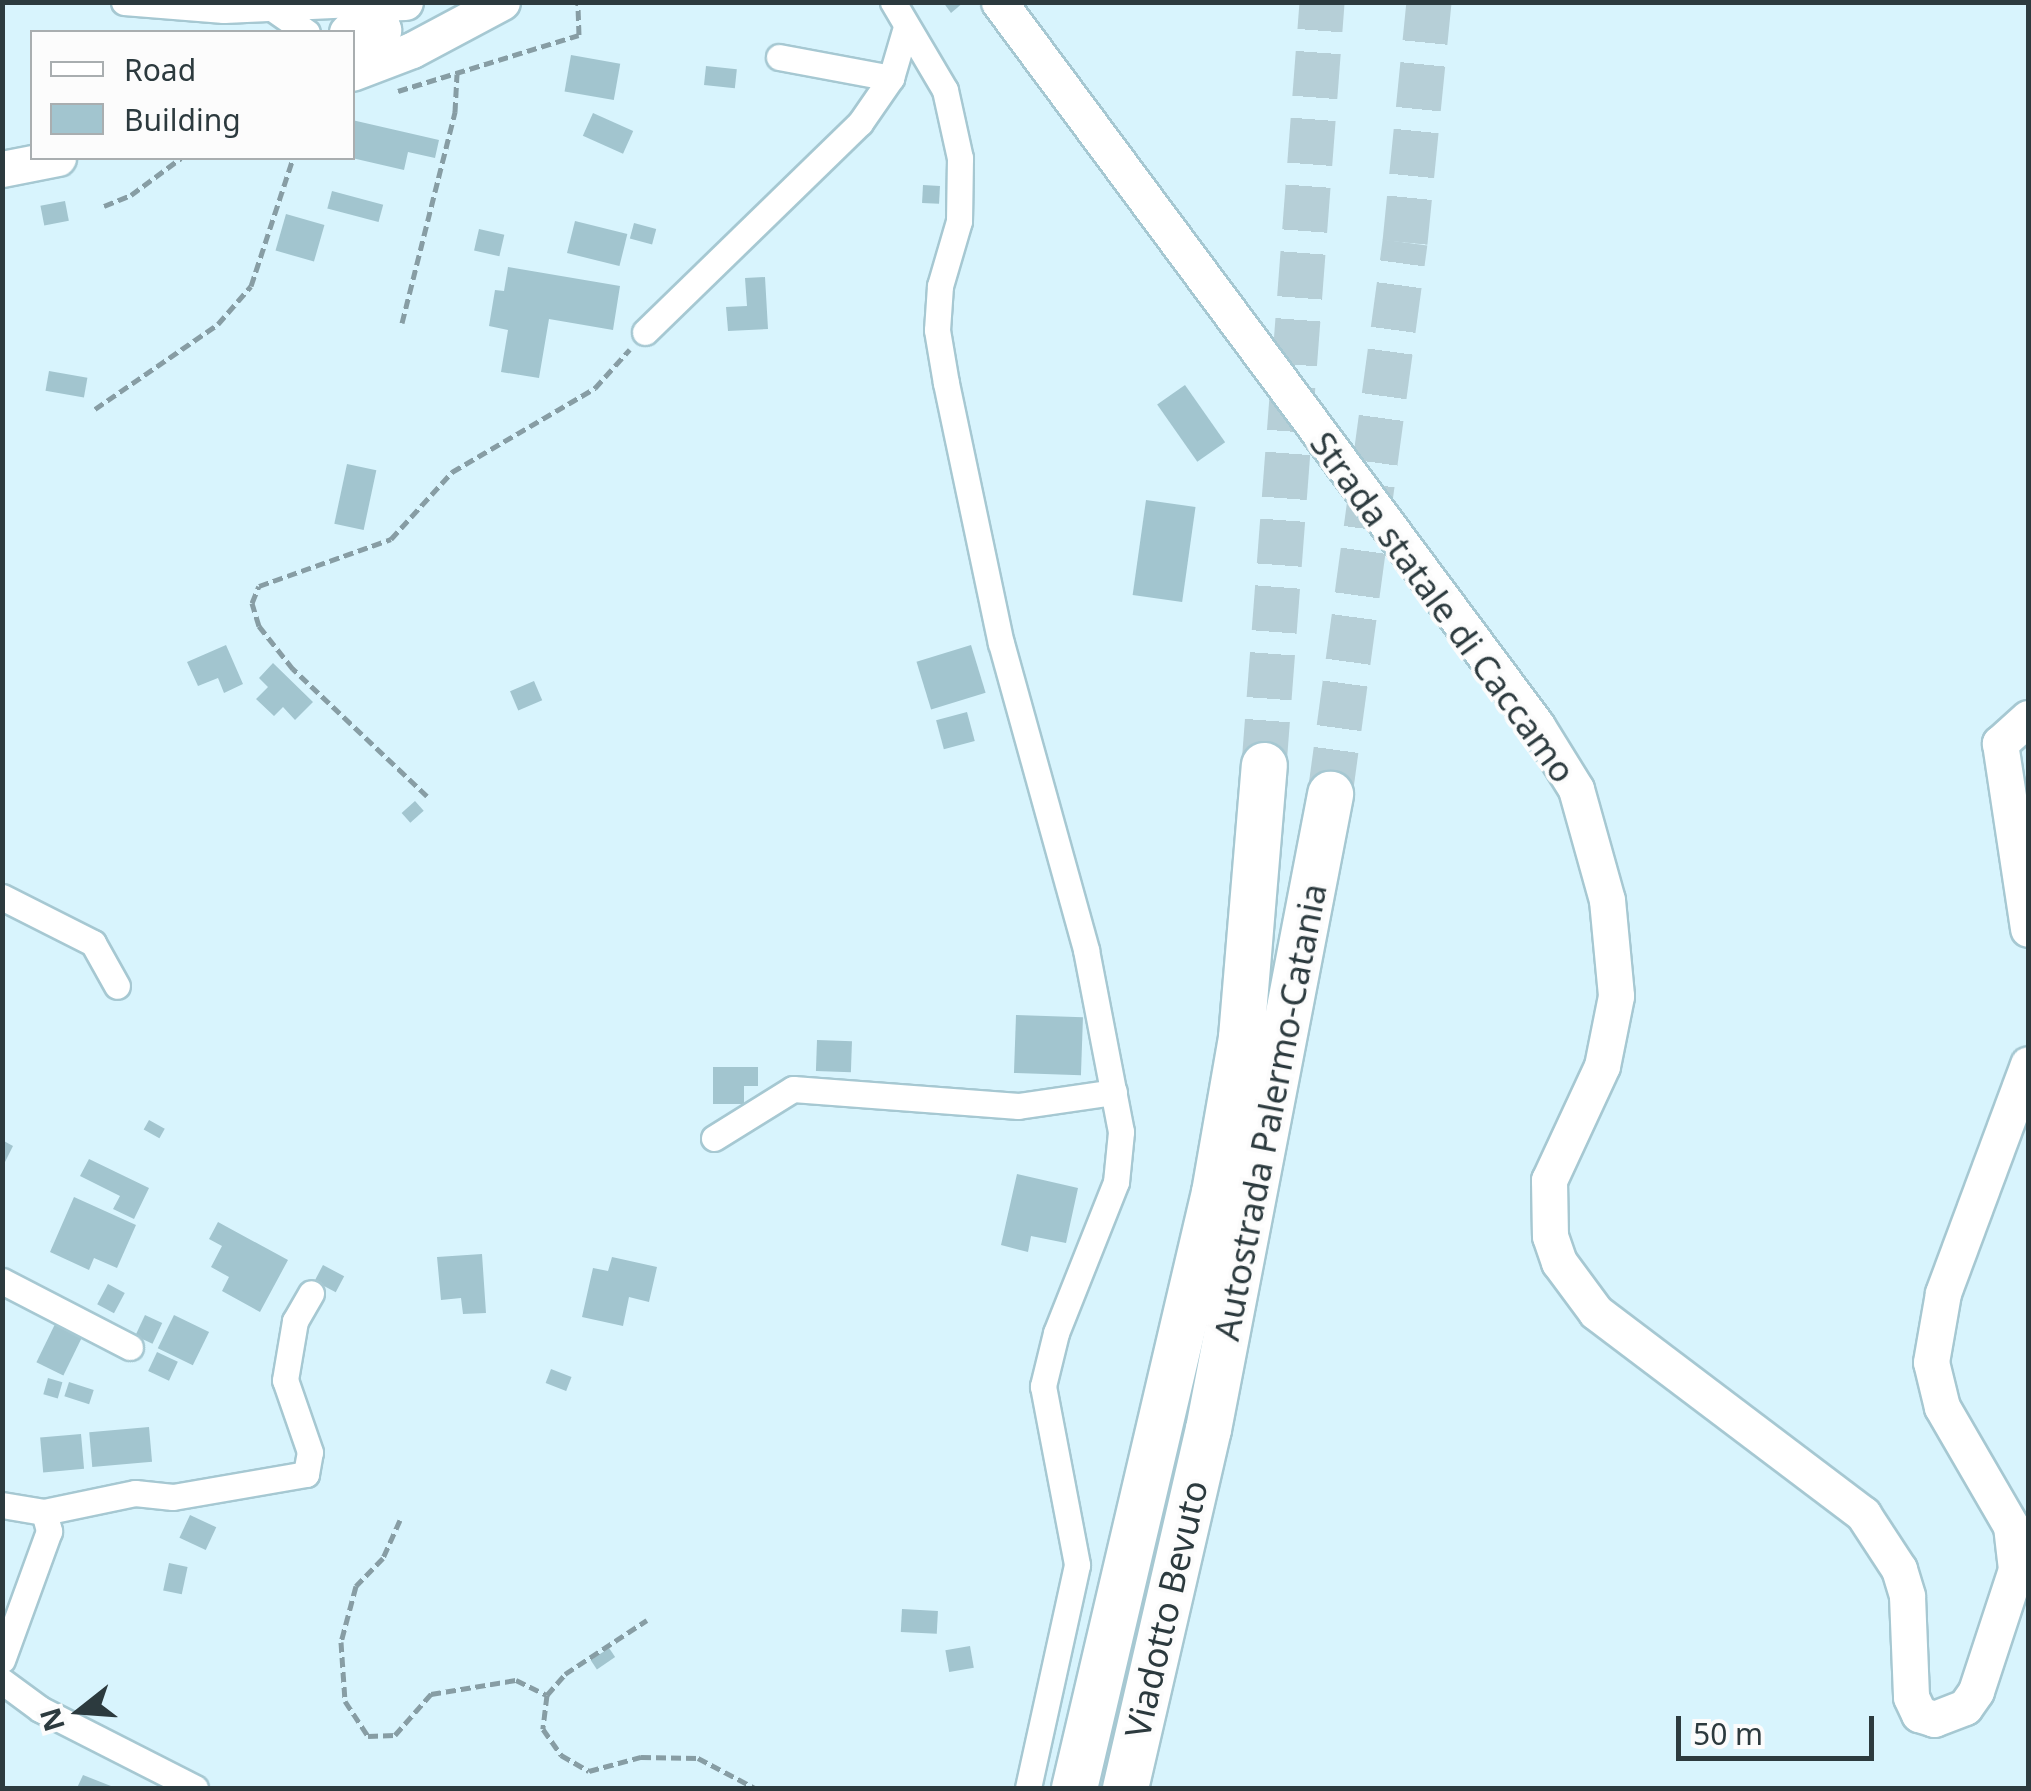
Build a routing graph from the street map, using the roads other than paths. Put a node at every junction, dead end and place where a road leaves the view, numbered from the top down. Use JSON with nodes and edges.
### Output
{"nodes":[{"id":1,"x":124,"y":2,"type":"edge"},
{"id":2,"x":405,"y":2,"type":"edge"},
{"id":3,"x":502,"y":2,"type":"edge"},
{"id":4,"x":893,"y":2,"type":"edge"},
{"id":5,"x":999,"y":2,"type":"edge"},
{"id":6,"x":376,"y":4,"type":"edge"},
{"id":7,"x":275,"y":10,"type":"junction"},
{"id":8,"x":906,"y":27,"type":"junction"},
{"id":9,"x":304,"y":30,"type":"edge"},
{"id":10,"x":349,"y":30,"type":"edge"},
{"id":11,"x":779,"y":57,"type":"dead end"},
{"id":12,"x":355,"y":65,"type":"edge"},
{"id":13,"x":355,"y":68,"type":"edge"},
{"id":14,"x":892,"y":78,"type":"junction"},
{"id":15,"x":48,"y":160,"type":"edge"},
{"id":16,"x":2,"y":169,"type":"edge"},
{"id":17,"x":646,"y":332,"type":"road end"},
{"id":18,"x":2028,"y":718,"type":"edge"},
{"id":19,"x":1264,"y":765,"type":"tunnel mouth"},
{"id":20,"x":1330,"y":794,"type":"tunnel mouth"},
{"id":21,"x":2,"y":897,"type":"edge"},
{"id":22,"x":2028,"y":928,"type":"edge"},
{"id":23,"x":117,"y":986,"type":"dead end"},
{"id":24,"x":2028,"y":1064,"type":"edge"},
{"id":25,"x":1114,"y":1092,"type":"junction"},
{"id":26,"x":714,"y":1138,"type":"dead end"},
{"id":27,"x":2,"y":1281,"type":"edge"},
{"id":28,"x":311,"y":1293,"type":"dead end"},
{"id":29,"x":130,"y":1347,"type":"dead end"},
{"id":30,"x":1208,"y":1429,"type":"joint"},
{"id":31,"x":1155,"y":1432,"type":"joint"},
{"id":32,"x":2,"y":1505,"type":"edge"},
{"id":33,"x":44,"y":1512,"type":"junction"},
{"id":34,"x":2,"y":1660,"type":"edge"},
{"id":35,"x":2,"y":1681,"type":"edge"},
{"id":36,"x":195,"y":1788,"type":"edge"},
{"id":37,"x":1028,"y":1788,"type":"edge"},
{"id":38,"x":1074,"y":1788,"type":"edge"},
{"id":39,"x":1124,"y":1788,"type":"edge"}],
"edges":[{"from":1,"to":7,"type":"street"},
{"from":2,"to":6,"type":"main road"},
{"from":3,"to":13,"type":"main road"},
{"from":4,"to":8,"type":"street"},
{"from":5,"to":24,"type":"main road","name":"Strada statale di Caccamo"},
{"from":6,"to":7,"type":"street"},
{"from":6,"to":10,"type":"main road"},
{"from":6,"to":12,"type":"main road"},
{"from":7,"to":9,"type":"street"},
{"from":8,"to":14,"type":"street"},
{"from":8,"to":25,"type":"street"},
{"from":11,"to":14,"type":"street"},
{"from":14,"to":17,"type":"street"},
{"from":15,"to":16,"type":"main road"},
{"from":18,"to":22,"type":"main road"},
{"from":19,"to":31,"type":"highway","name":"Autostrada Palermo-Catania"},
{"from":20,"to":30,"type":"highway","name":"Autostrada Palermo-Catania"},
{"from":21,"to":23,"type":"street"},
{"from":25,"to":26,"type":"street"},
{"from":25,"to":37,"type":"street"},
{"from":27,"to":29,"type":"street"},
{"from":28,"to":33,"type":"street"},
{"from":30,"to":39,"type":"highway","name":"Viadotto Bevuto"},
{"from":31,"to":38,"type":"highway","name":"Viadotto Bevuto"},
{"from":32,"to":33,"type":"street"},
{"from":33,"to":34,"type":"street"},
{"from":35,"to":36,"type":"street"}]}
